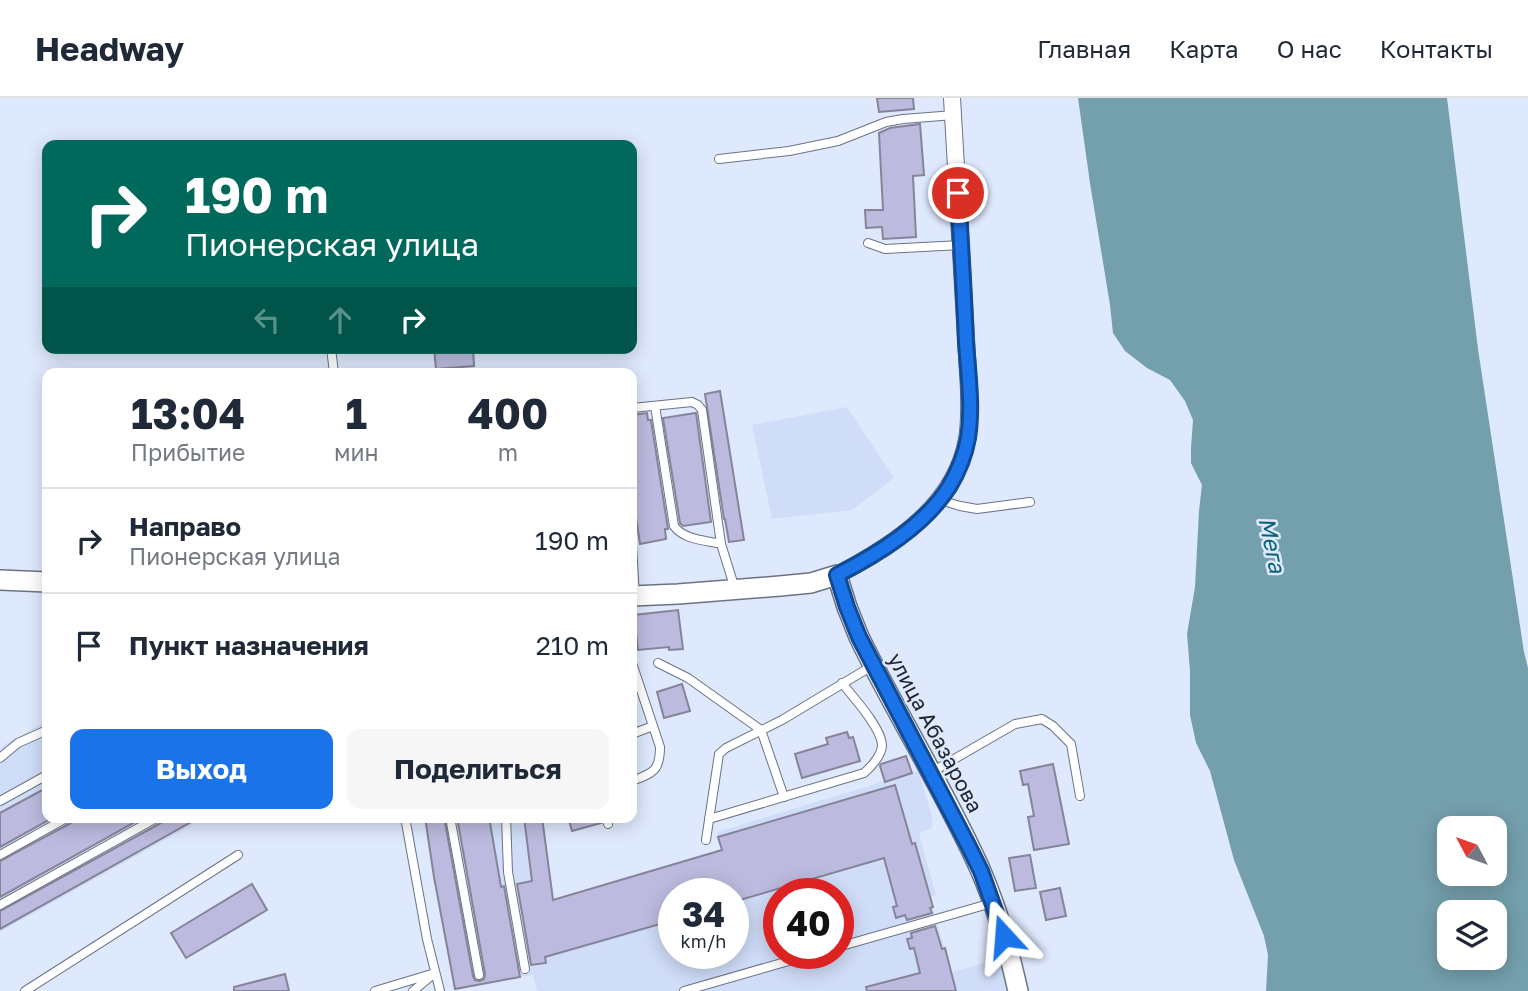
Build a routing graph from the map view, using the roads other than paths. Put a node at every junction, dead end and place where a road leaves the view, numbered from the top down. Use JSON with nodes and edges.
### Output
{"nodes":[{"id":1,"x":952,"y":98,"type":"edge"},
{"id":2,"x":954,"y":115,"type":"junction"},
{"id":3,"x":719,"y":159,"type":"dead end"},
{"id":4,"x":868,"y":243,"type":"dead end"},
{"id":5,"x":961,"y":246,"type":"junction"},
{"id":6,"x":655,"y":406,"type":"junction"},
{"id":7,"x":637,"y":408,"type":"edge"},
{"id":8,"x":940,"y":500,"type":"junction"},
{"id":9,"x":1030,"y":502,"type":"dead end"},
{"id":10,"x":721,"y":544,"type":"junction"},
{"id":11,"x":837,"y":575,"type":"junction"},
{"id":12,"x":0,"y":580,"type":"edge"},
{"id":13,"x":42,"y":582,"type":"edge"},
{"id":14,"x":735,"y":590,"type":"junction"},
{"id":15,"x":637,"y":596,"type":"edge"},
{"id":16,"x":658,"y":663,"type":"dead end"},
{"id":17,"x":873,"y":666,"type":"junction"},
{"id":18,"x":637,"y":678,"type":"edge"},
{"id":19,"x":842,"y":683,"type":"junction"},
{"id":20,"x":653,"y":726,"type":"junction"},
{"id":21,"x":761,"y":730,"type":"junction"},
{"id":22,"x":42,"y":732,"type":"edge"},
{"id":23,"x":637,"y":732,"type":"edge"},
{"id":24,"x":0,"y":758,"type":"edge"},
{"id":25,"x":930,"y":773,"type":"junction"},
{"id":26,"x":42,"y":778,"type":"edge"},
{"id":27,"x":637,"y":779,"type":"edge"},
{"id":28,"x":1080,"y":796,"type":"dead end"},
{"id":29,"x":784,"y":797,"type":"junction"},
{"id":30,"x":0,"y":801,"type":"edge"},
{"id":31,"x":709,"y":819,"type":"junction"},
{"id":32,"x":57,"y":823,"type":"edge"},
{"id":33,"x":147,"y":823,"type":"edge"},
{"id":34,"x":406,"y":823,"type":"edge"},
{"id":35,"x":451,"y":823,"type":"edge"},
{"id":36,"x":506,"y":823,"type":"edge"},
{"id":37,"x":706,"y":840,"type":"dead end"},
{"id":38,"x":0,"y":855,"type":"edge"},
{"id":39,"x":238,"y":855,"type":"dead end"},
{"id":40,"x":992,"y":903,"type":"junction"},
{"id":41,"x":0,"y":905,"type":"edge"},
{"id":42,"x":854,"y":942,"type":"edge"},
{"id":43,"x":763,"y":968,"type":"edge"},
{"id":44,"x":525,"y":969,"type":"dead end"},
{"id":45,"x":435,"y":973,"type":"junction"},
{"id":46,"x":480,"y":975,"type":"dead end"},
{"id":47,"x":24,"y":991,"type":"edge"},
{"id":48,"x":375,"y":991,"type":"edge"},
{"id":49,"x":413,"y":991,"type":"edge"},
{"id":50,"x":440,"y":991,"type":"edge"},
{"id":51,"x":684,"y":991,"type":"edge"},
{"id":52,"x":1018,"y":991,"type":"edge"}],
"edges":[{"from":1,"to":2,"type":"street"},
{"from":2,"to":3,"type":"lane"},
{"from":2,"to":5,"type":"street"},
{"from":4,"to":5,"type":"lane"},
{"from":5,"to":8,"type":"street"},
{"from":6,"to":7,"type":"lane"},
{"from":6,"to":10,"type":"lane"},
{"from":6,"to":10,"type":"lane"},
{"from":8,"to":9,"type":"lane"},
{"from":8,"to":11,"type":"street"},
{"from":10,"to":14,"type":"lane"},
{"from":11,"to":14,"type":"street"},
{"from":11,"to":17,"type":"street","name":"улица Абазарова"},
{"from":12,"to":13,"type":"street"},
{"from":14,"to":15,"type":"street"},
{"from":16,"to":21,"type":"lane"},
{"from":17,"to":19,"type":"lane"},
{"from":17,"to":25,"type":"street","name":"улица Абазарова"},
{"from":18,"to":20,"type":"lane"},
{"from":19,"to":21,"type":"lane"},
{"from":19,"to":29,"type":"lane"},
{"from":20,"to":23,"type":"lane"},
{"from":20,"to":27,"type":"lane"},
{"from":21,"to":29,"type":"lane"},
{"from":21,"to":31,"type":"lane"},
{"from":22,"to":24,"type":"lane"},
{"from":25,"to":28,"type":"lane"},
{"from":25,"to":40,"type":"street","name":"улица Абазарова"},
{"from":26,"to":30,"type":"lane"},
{"from":29,"to":31,"type":"lane"},
{"from":31,"to":37,"type":"lane"},
{"from":32,"to":38,"type":"lane"},
{"from":33,"to":41,"type":"lane"},
{"from":34,"to":45,"type":"lane"},
{"from":35,"to":46,"type":"lane"},
{"from":36,"to":44,"type":"lane"},
{"from":39,"to":47,"type":"lane"},
{"from":40,"to":42,"type":"lane"},
{"from":40,"to":52,"type":"street","name":"улица Абазарова"},
{"from":43,"to":51,"type":"lane"},
{"from":45,"to":48,"type":"lane"},
{"from":45,"to":49,"type":"lane"},
{"from":45,"to":50,"type":"lane"}]}
